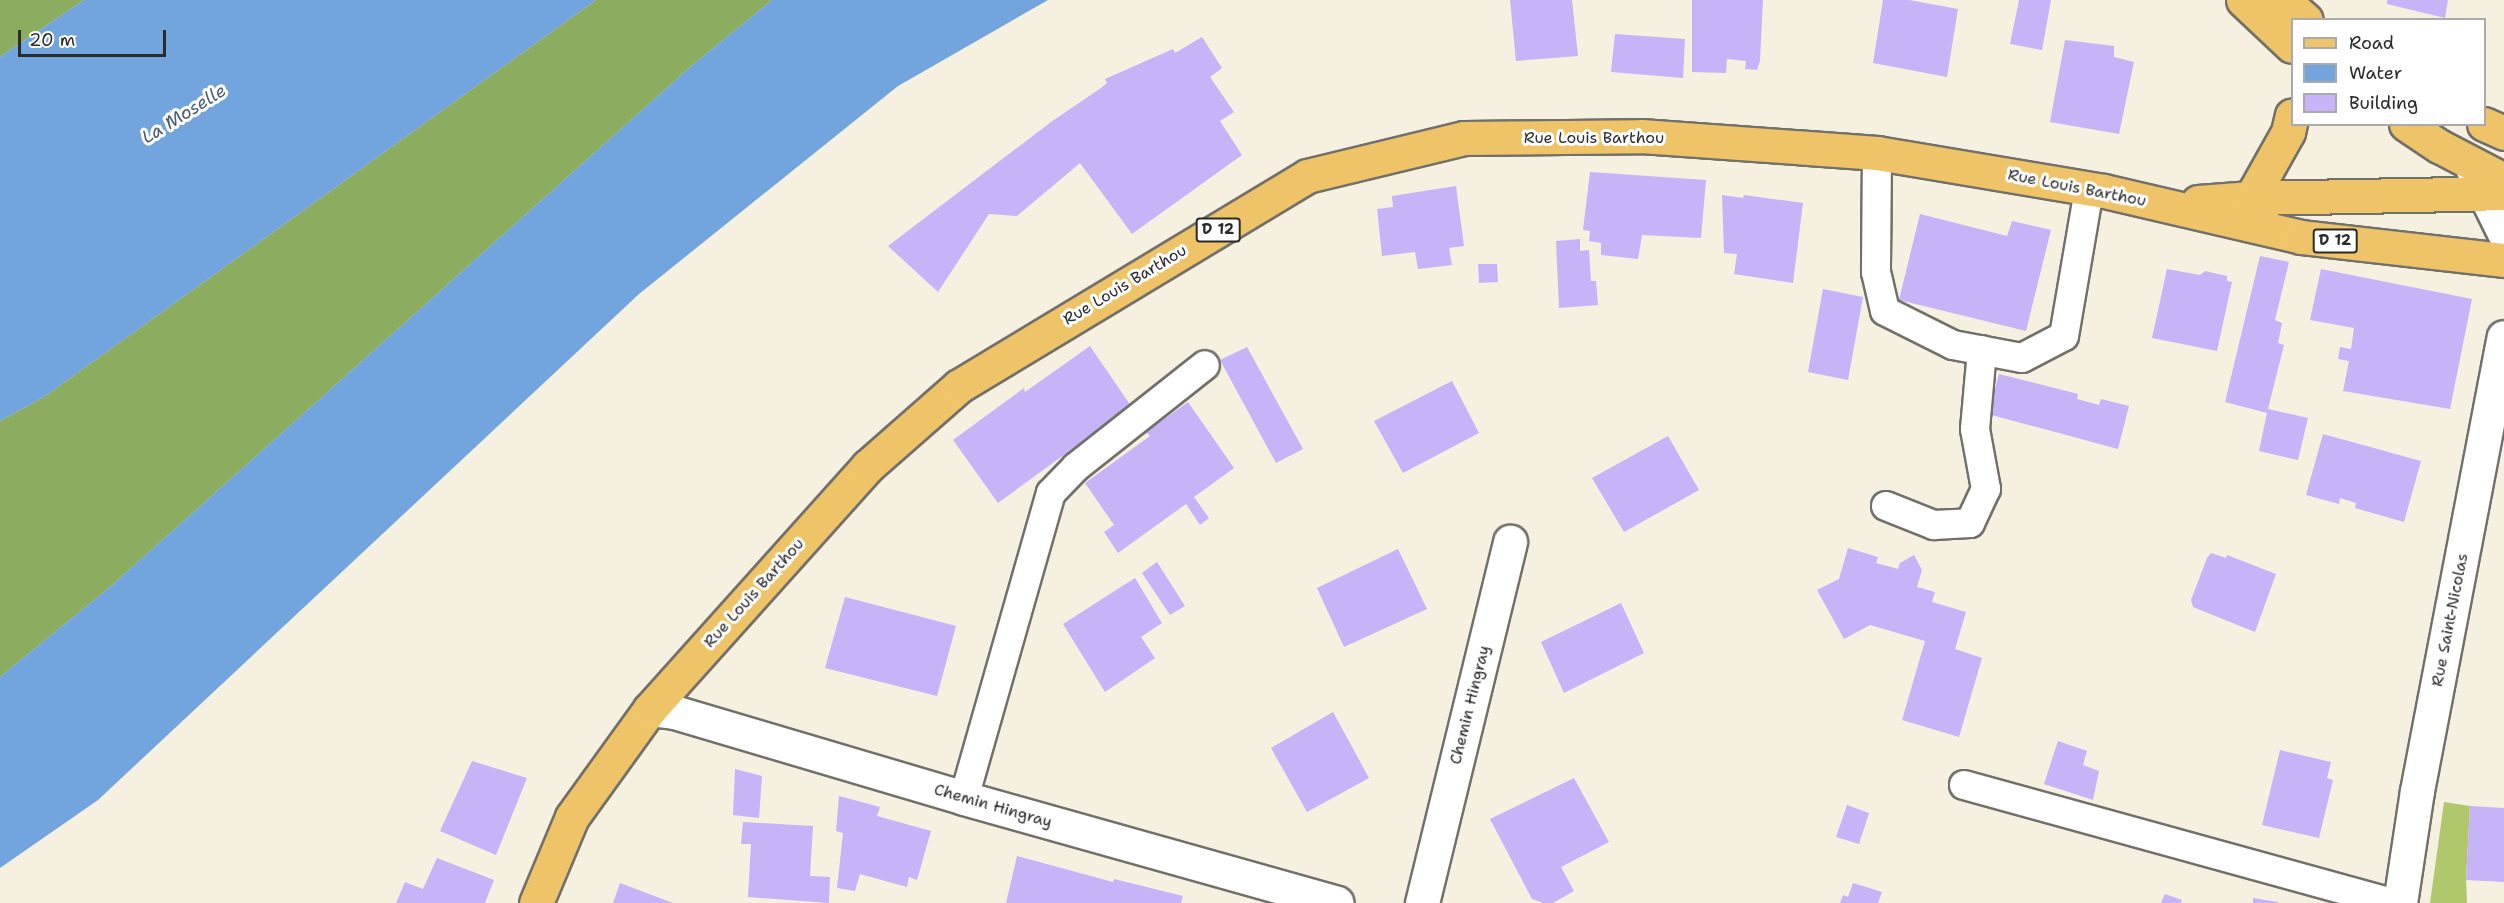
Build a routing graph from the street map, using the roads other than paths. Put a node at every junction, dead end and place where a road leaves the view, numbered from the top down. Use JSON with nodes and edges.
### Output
{"nodes":[{"id":1,"x":2242,"y":0,"type":"edge"},
{"id":2,"x":2283,"y":0,"type":"edge"},
{"id":3,"x":2304,"y":18,"type":"edge"},
{"id":4,"x":2291,"y":45,"type":"edge"},
{"id":5,"x":2291,"y":119,"type":"edge"},
{"id":6,"x":2486,"y":125,"type":"edge"},
{"id":7,"x":2409,"y":126,"type":"edge"},
{"id":8,"x":2504,"y":133,"type":"edge"},
{"id":9,"x":1877,"y":153,"type":"junction"},
{"id":10,"x":2090,"y":189,"type":"junction"},
{"id":11,"x":2497,"y":189,"type":"edge"},
{"id":12,"x":2251,"y":198,"type":"junction"},
{"id":13,"x":2169,"y":205,"type":"junction"},
{"id":14,"x":2504,"y":233,"type":"edge"},
{"id":15,"x":2504,"y":260,"type":"edge"},
{"id":16,"x":2504,"y":338,"type":"edge"},
{"id":17,"x":1982,"y":350,"type":"junction"},
{"id":18,"x":1205,"y":365,"type":"dead end"},
{"id":19,"x":1886,"y":506,"type":"dead end"},
{"id":20,"x":1510,"y":542,"type":"dead end"},
{"id":21,"x":662,"y":711,"type":"junction"},
{"id":22,"x":1964,"y":785,"type":"dead end"},
{"id":23,"x":964,"y":798,"type":"junction"},
{"id":24,"x":536,"y":903,"type":"edge"},
{"id":25,"x":1337,"y":903,"type":"edge"},
{"id":26,"x":1422,"y":903,"type":"edge"},
{"id":27,"x":2392,"y":903,"type":"edge"},
{"id":28,"x":2400,"y":903,"type":"edge"}],
"edges":[{"from":1,"to":4,"type":"main road"},
{"from":2,"to":3,"type":"main road"},
{"from":5,"to":12,"type":"main road"},
{"from":6,"to":8,"type":"main road"},
{"from":7,"to":11,"type":"main road"},
{"from":9,"to":10,"type":"main road","name":"Rue Louis Barthou","number":"D 12"},
{"from":9,"to":17,"type":"lane"},
{"from":9,"to":21,"type":"main road","name":"Rue Louis Barthou","number":"D 12"},
{"from":10,"to":13,"type":"main road","name":"Rue Louis Barthou","number":"D 12"},
{"from":10,"to":17,"type":"lane"},
{"from":11,"to":12,"type":"main road","name":"Rue Louis Barthou","number":"D 12"},
{"from":11,"to":14,"type":"street"},
{"from":12,"to":13,"type":"main road","name":"Rue Louis Barthou","number":"D 12"},
{"from":13,"to":15,"type":"main road","name":"Rue Louis Barthou","number":"D 12"},
{"from":16,"to":28,"type":"street","name":"Rue Saint-Nicolas"},
{"from":17,"to":19,"type":"lane"},
{"from":18,"to":23,"type":"lane"},
{"from":20,"to":26,"type":"street","name":"Chemin Hingray"},
{"from":21,"to":23,"type":"street","name":"Chemin Hingray"},
{"from":21,"to":24,"type":"main road","name":"Rue Louis Barthou","number":"D 12"},
{"from":22,"to":27,"type":"lane"},
{"from":23,"to":25,"type":"street","name":"Chemin Hingray"}]}
